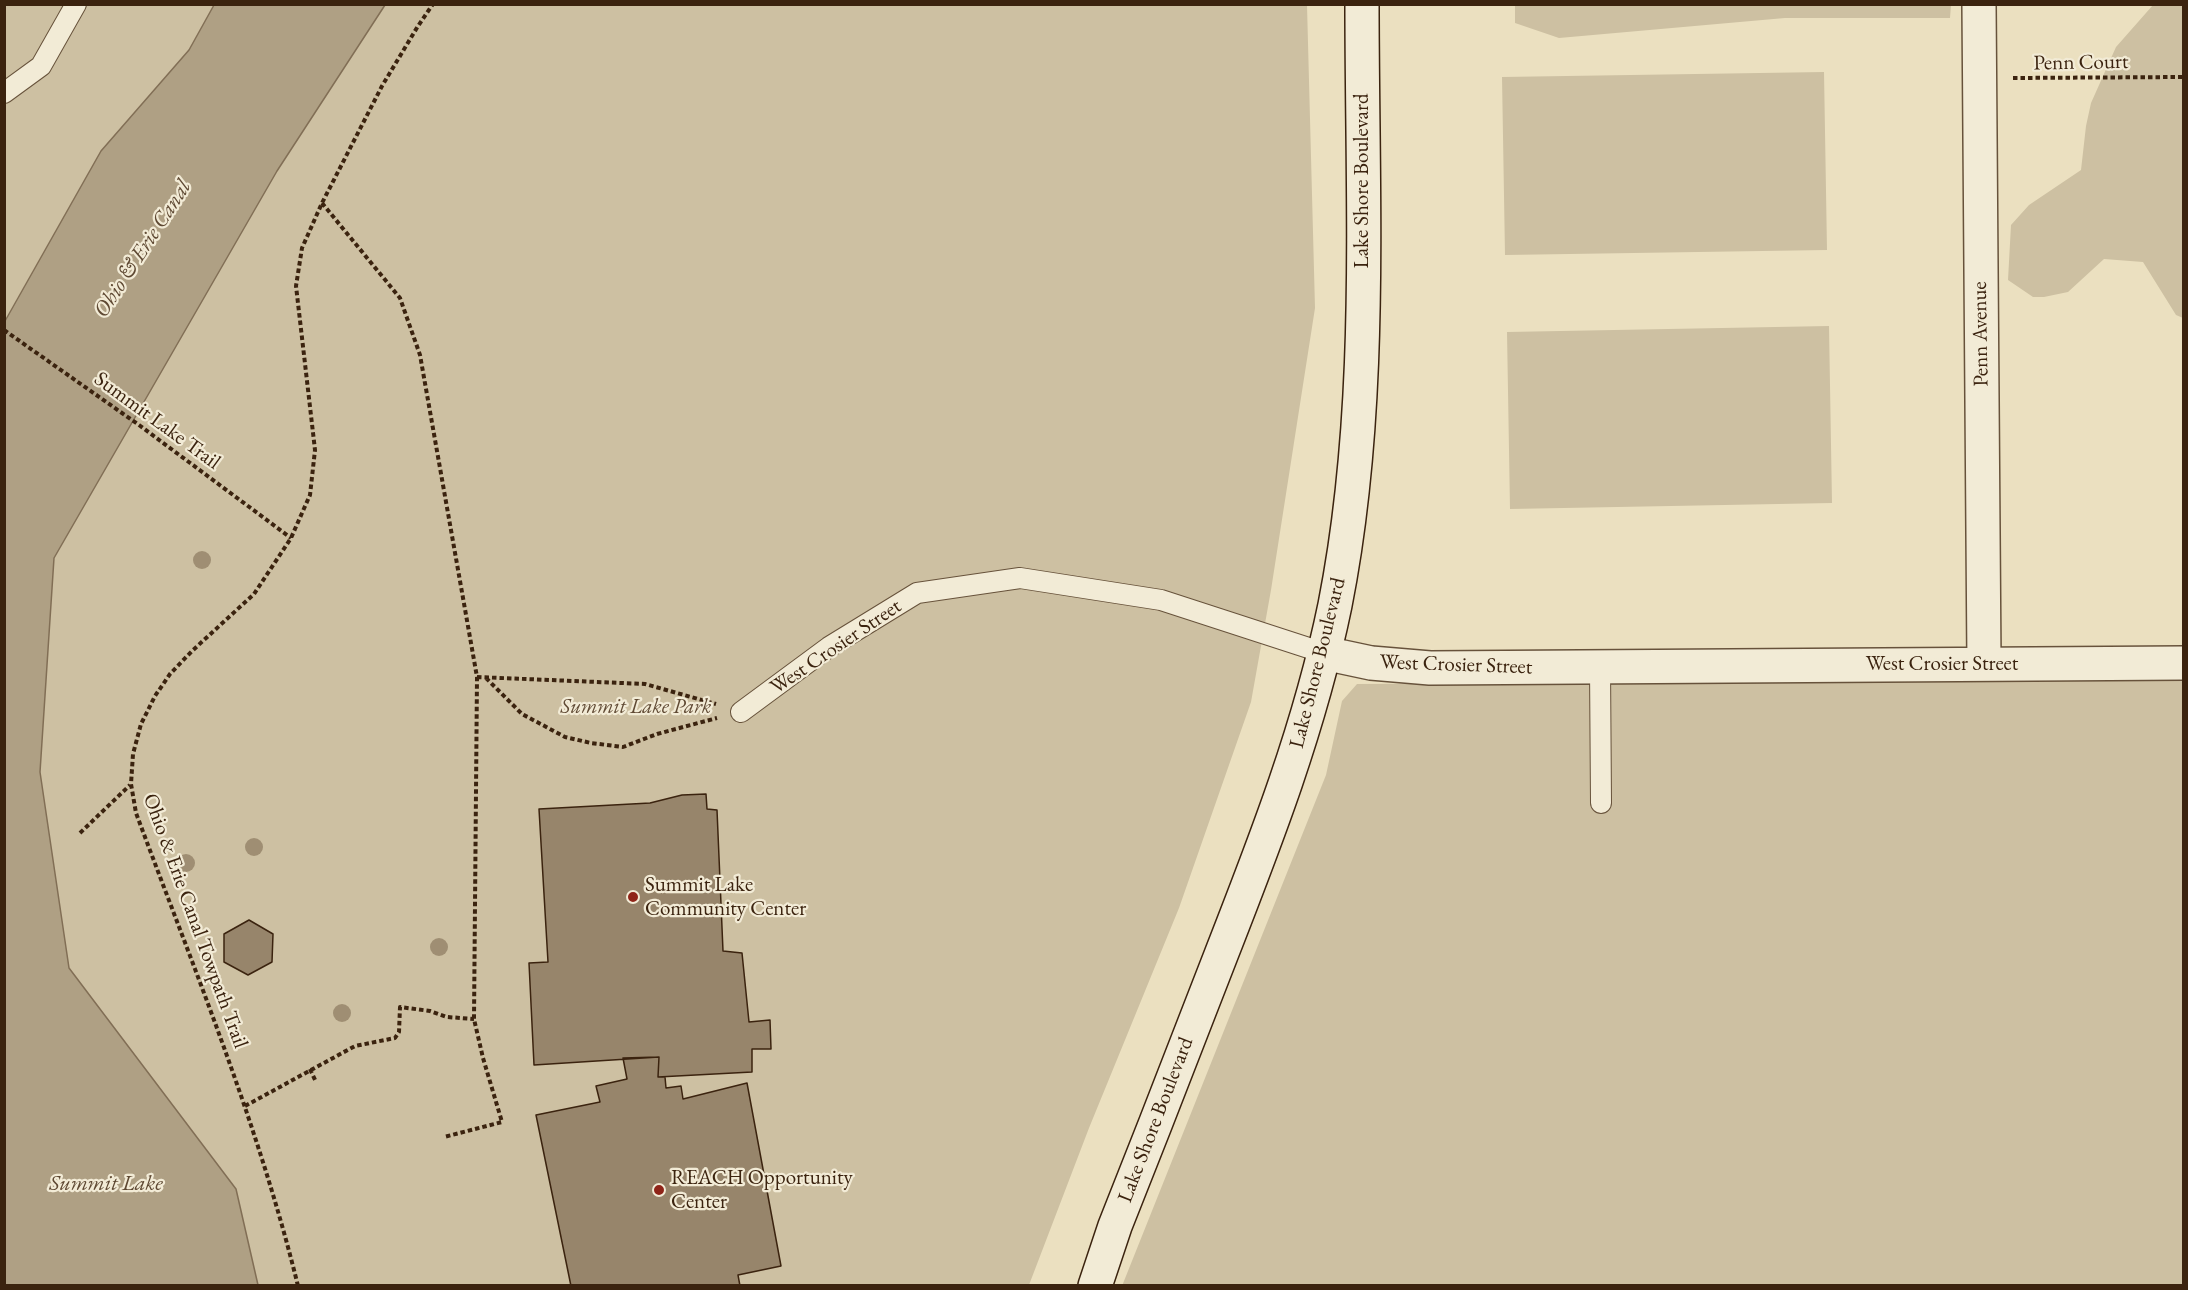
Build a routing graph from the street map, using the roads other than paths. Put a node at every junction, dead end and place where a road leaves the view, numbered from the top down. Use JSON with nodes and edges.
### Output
{"nodes":[{"id":1,"x":76,"y":4,"type":"edge"},
{"id":2,"x":1362,"y":4,"type":"edge"},
{"id":3,"x":1979,"y":4,"type":"edge"},
{"id":4,"x":4,"y":93,"type":"edge"},
{"id":5,"x":1324,"y":653,"type":"junction"},
{"id":6,"x":2184,"y":663,"type":"edge"},
{"id":7,"x":1984,"y":664,"type":"junction"},
{"id":8,"x":1600,"y":667,"type":"junction"},
{"id":9,"x":741,"y":712,"type":"road end"},
{"id":10,"x":1601,"y":803,"type":"dead end"},
{"id":11,"x":1095,"y":1286,"type":"edge"}],
"edges":[{"from":1,"to":4,"type":"lane"},
{"from":2,"to":5,"type":"street","name":"Lake Shore Boulevard"},
{"from":3,"to":7,"type":"street","name":"Penn Avenue"},
{"from":5,"to":8,"type":"street","name":"West Crosier Street"},
{"from":5,"to":9,"type":"lane","name":"West Crosier Street"},
{"from":5,"to":11,"type":"street","name":"Lake Shore Boulevard"},
{"from":6,"to":7,"type":"street","name":"West Crosier Street"},
{"from":7,"to":8,"type":"street","name":"West Crosier Street"},
{"from":8,"to":10,"type":"lane"}]}
